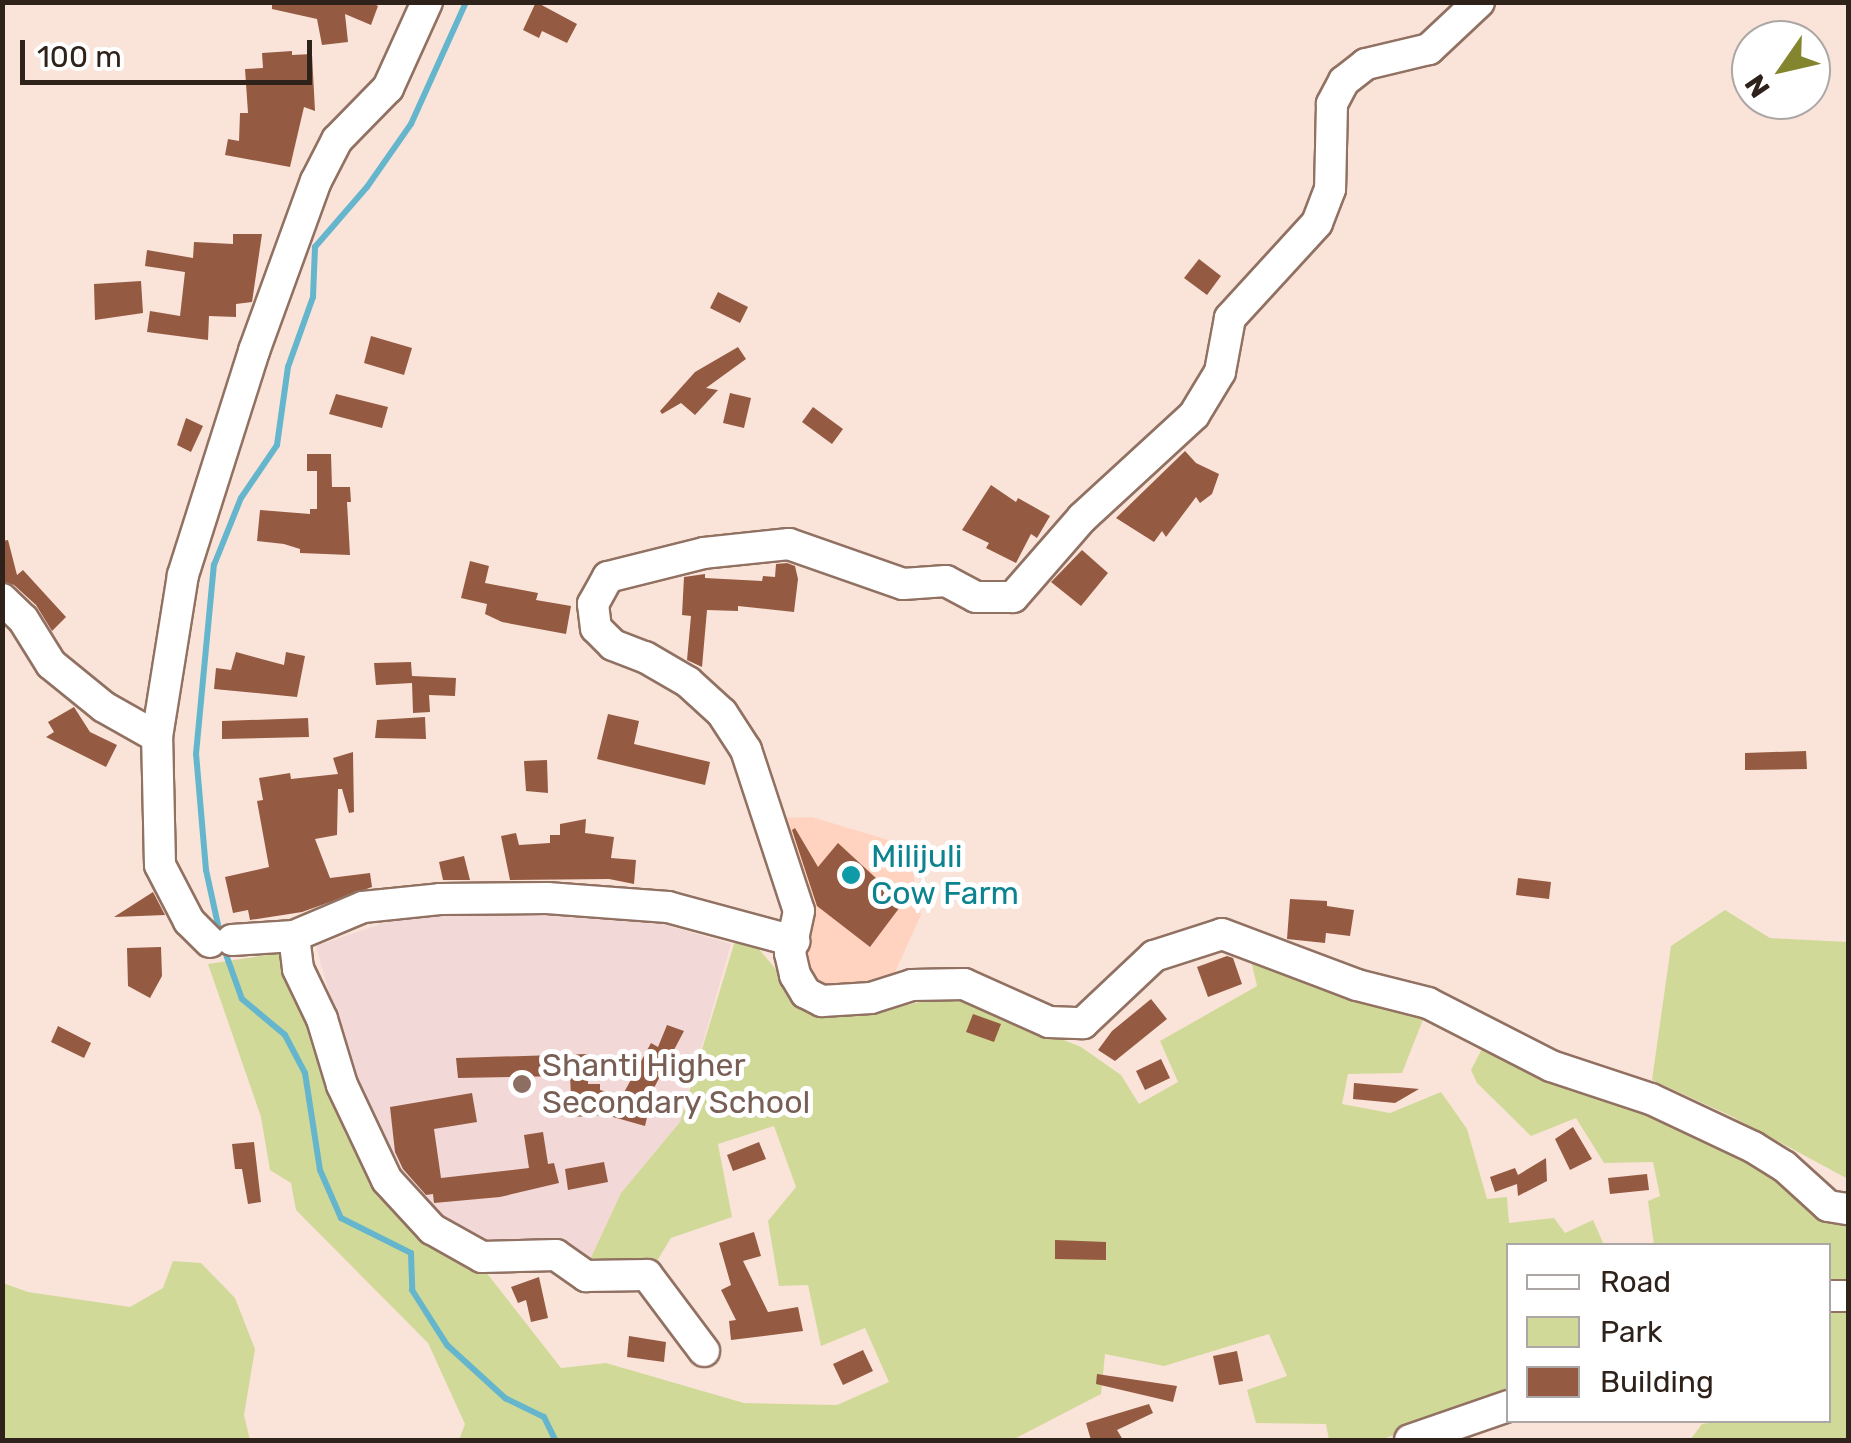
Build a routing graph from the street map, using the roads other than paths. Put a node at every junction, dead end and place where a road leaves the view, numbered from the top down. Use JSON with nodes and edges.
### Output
{"nodes":[{"id":1,"x":428,"y":2,"type":"edge"},
{"id":2,"x":1479,"y":2,"type":"edge"},
{"id":3,"x":2,"y":599,"type":"edge"},
{"id":4,"x":157,"y":738,"type":"junction"},
{"id":5,"x":294,"y":936,"type":"junction"},
{"id":6,"x":794,"y":941,"type":"junction"},
{"id":7,"x":1848,"y":1209,"type":"edge"},
{"id":8,"x":704,"y":1351,"type":"dead end"},
{"id":9,"x":1506,"y":1407,"type":"edge"},
{"id":10,"x":1410,"y":1440,"type":"edge"}],
"edges":[{"from":1,"to":4,"type":"street"},
{"from":2,"to":6,"type":"street"},
{"from":3,"to":4,"type":"street"},
{"from":4,"to":5,"type":"street"},
{"from":5,"to":6,"type":"street"},
{"from":5,"to":8,"type":"street"},
{"from":6,"to":7,"type":"street"},
{"from":9,"to":10,"type":"street"}]}
